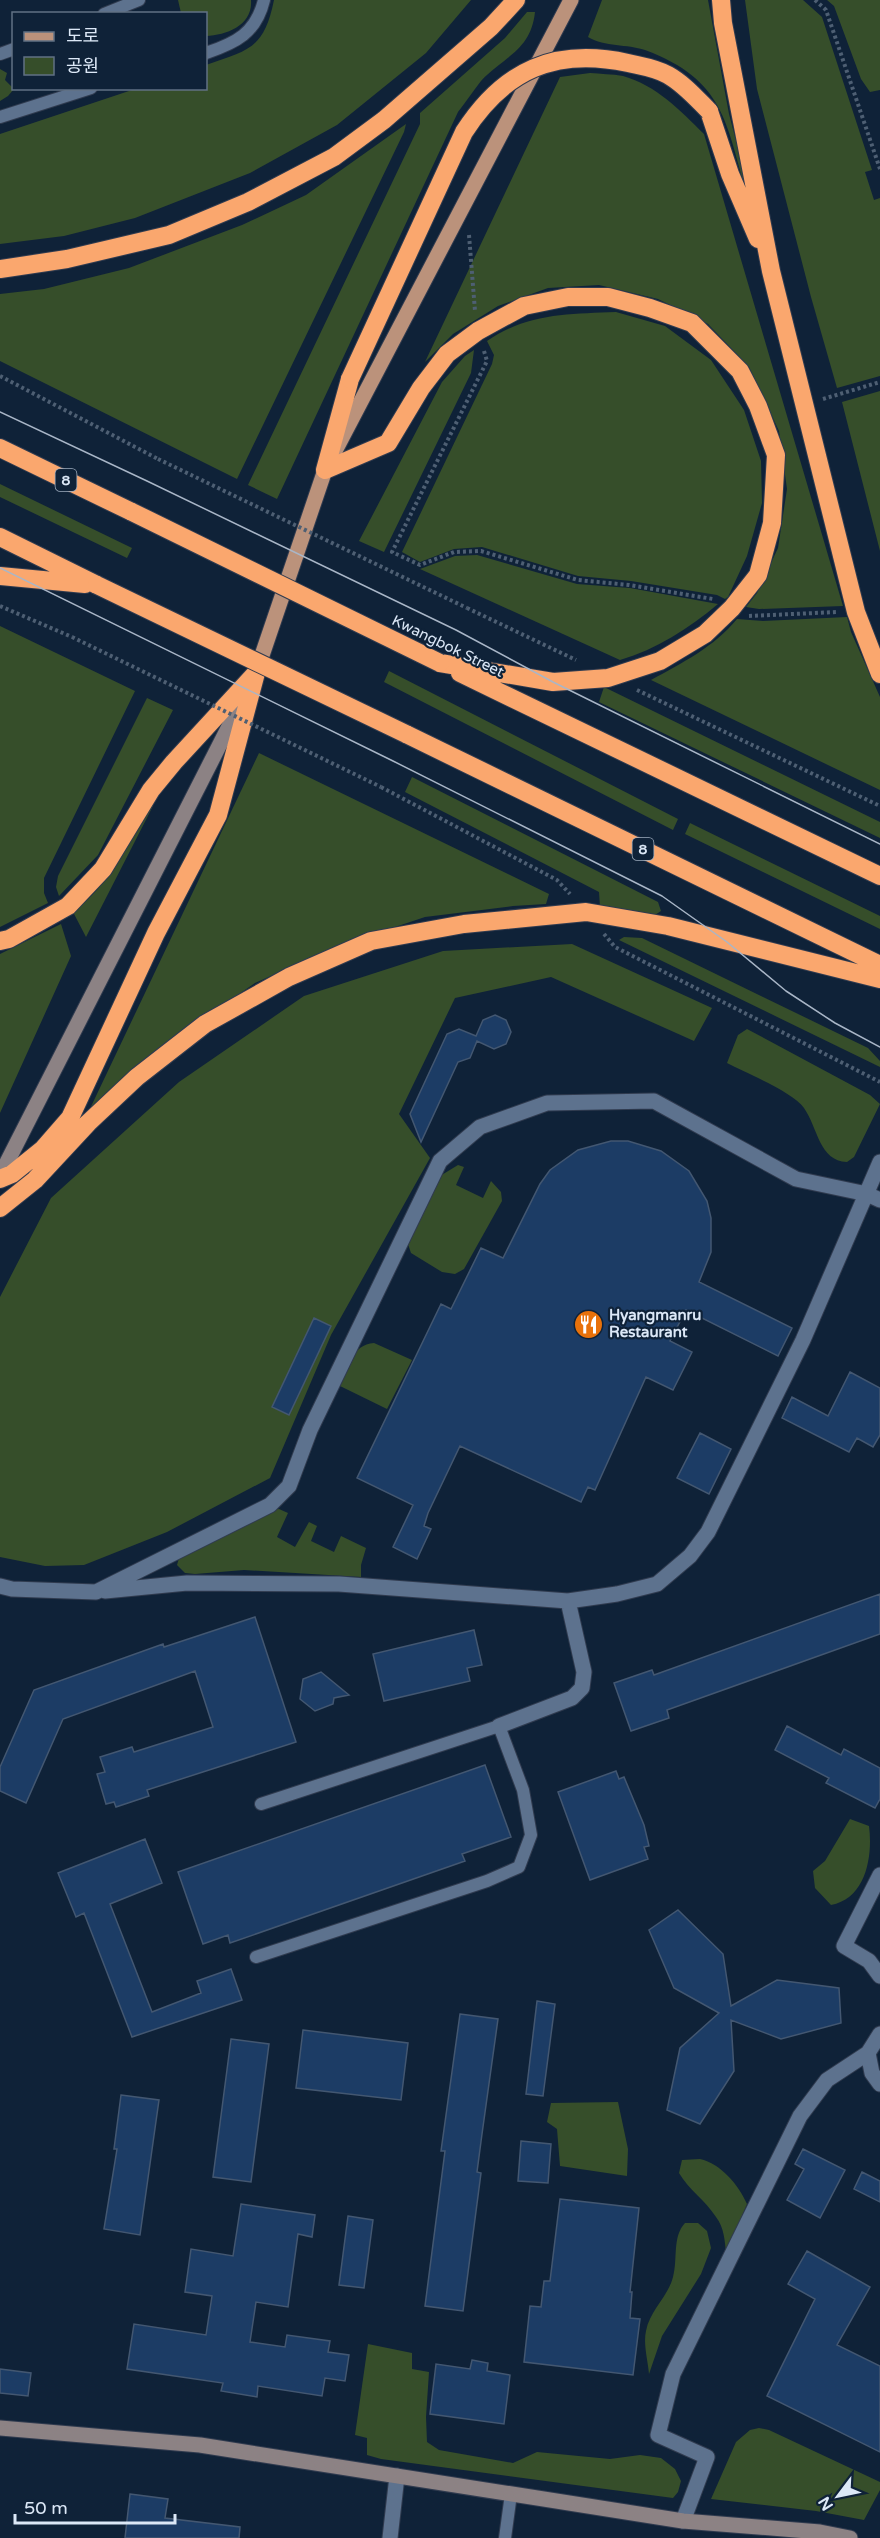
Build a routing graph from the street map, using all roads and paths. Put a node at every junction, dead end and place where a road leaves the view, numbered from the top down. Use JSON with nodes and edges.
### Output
{"nodes":[{"id":1,"x":139,"y":0,"type":"edge"},
{"id":2,"x":264,"y":0,"type":"edge"},
{"id":3,"x":516,"y":0,"type":"edge"},
{"id":4,"x":571,"y":0,"type":"edge"},
{"id":5,"x":721,"y":0,"type":"edge"},
{"id":6,"x":815,"y":0,"type":"edge"},
{"id":7,"x":109,"y":12,"type":"edge"},
{"id":8,"x":207,"y":53,"type":"edge"},
{"id":9,"x":85,"y":90,"type":"edge"},
{"id":10,"x":0,"y":117,"type":"edge"},
{"id":11,"x":880,"y":169,"type":"edge"},
{"id":12,"x":469,"y":235,"type":"dead end"},
{"id":13,"x":0,"y":269,"type":"edge"},
{"id":14,"x":771,"y":271,"type":"junction"},
{"id":15,"x":478,"y":331,"type":"junction"},
{"id":16,"x":0,"y":376,"type":"edge"},
{"id":17,"x":880,"y":382,"type":"edge"},
{"id":18,"x":804,"y":404,"type":"junction"},
{"id":19,"x":0,"y":448,"type":"edge"},
{"id":20,"x":326,"y":470,"type":"junction"},
{"id":21,"x":0,"y":537,"type":"edge"},
{"id":22,"x":0,"y":576,"type":"edge"},
{"id":23,"x":97,"y":585,"type":"junction"},
{"id":24,"x":0,"y":606,"type":"edge"},
{"id":25,"x":732,"y":608,"type":"junction"},
{"id":26,"x":856,"y":612,"type":"junction"},
{"id":27,"x":581,"y":662,"type":"dead end"},
{"id":28,"x":440,"y":663,"type":"junction"},
{"id":29,"x":256,"y":673,"type":"junction"},
{"id":30,"x":880,"y":674,"type":"edge"},
{"id":31,"x":612,"y":677,"type":"junction"},
{"id":32,"x":381,"y":787,"type":"dead end"},
{"id":33,"x":880,"y":806,"type":"edge"},
{"id":34,"x":880,"y":876,"type":"edge"},
{"id":35,"x":0,"y":941,"type":"edge"},
{"id":36,"x":880,"y":965,"type":"edge"},
{"id":37,"x":880,"y":979,"type":"edge"},
{"id":38,"x":880,"y":1162,"type":"edge"},
{"id":39,"x":0,"y":1178,"type":"edge"},
{"id":40,"x":873,"y":1197,"type":"edge"},
{"id":41,"x":0,"y":1208,"type":"edge"},
{"id":42,"x":1,"y":1587,"type":"edge"},
{"id":43,"x":96,"y":1592,"type":"junction"},
{"id":44,"x":568,"y":1601,"type":"junction"},
{"id":45,"x":499,"y":1726,"type":"junction"},
{"id":46,"x":261,"y":1804,"type":"dead end"},
{"id":47,"x":880,"y":1875,"type":"edge"},
{"id":48,"x":256,"y":1957,"type":"dead end"},
{"id":49,"x":880,"y":1976,"type":"edge"},
{"id":50,"x":880,"y":2034,"type":"edge"},
{"id":51,"x":868,"y":2053,"type":"junction"},
{"id":52,"x":880,"y":2084,"type":"edge"},
{"id":53,"x":0,"y":2428,"type":"edge"},
{"id":54,"x":397,"y":2476,"type":"junction"},
{"id":55,"x":511,"y":2494,"type":"junction"},
{"id":56,"x":683,"y":2521,"type":"junction"},
{"id":57,"x":390,"y":2538,"type":"edge"},
{"id":58,"x":505,"y":2538,"type":"edge"},
{"id":59,"x":850,"y":2538,"type":"edge"}],
"edges":[{"from":1,"to":7,"type":"lane"},
{"from":2,"to":8,"type":"lane"},
{"from":3,"to":13,"type":"highway"},
{"from":4,"to":20,"type":"main road"},
{"from":5,"to":14,"type":"highway"},
{"from":6,"to":11,"type":"path"},
{"from":9,"to":10,"type":"lane"},
{"from":12,"to":15,"type":"path"},
{"from":14,"to":18,"type":"highway"},
{"from":14,"to":20,"type":"highway","bridge":true},
{"from":15,"to":20,"type":"highway"},
{"from":15,"to":25,"type":"highway"},
{"from":15,"to":25,"type":"path"},
{"from":16,"to":27,"type":"path","bridge":true},
{"from":17,"to":18,"type":"path"},
{"from":18,"to":26,"type":"highway"},
{"from":19,"to":28,"type":"highway","name":"Kwangbok Street","number":"8","bridge":true},
{"from":20,"to":29,"type":"main road"},
{"from":21,"to":23,"type":"highway","number":"8"},
{"from":22,"to":23,"type":"highway"},
{"from":23,"to":36,"type":"highway","number":"8","bridge":true},
{"from":24,"to":32,"type":"path","bridge":true},
{"from":25,"to":26,"type":"path"},
{"from":25,"to":31,"type":"highway"},
{"from":26,"to":30,"type":"highway"},
{"from":28,"to":31,"type":"highway"},
{"from":28,"to":34,"type":"highway","name":"Kwangbok Street","number":"8"},
{"from":29,"to":35,"type":"highway"},
{"from":29,"to":39,"type":"street"},
{"from":29,"to":39,"type":"highway"},
{"from":31,"to":33,"type":"path"},
{"from":37,"to":41,"type":"highway"},
{"from":38,"to":40,"type":"street"},
{"from":40,"to":43,"type":"street"},
{"from":40,"to":44,"type":"street"},
{"from":42,"to":43,"type":"street"},
{"from":43,"to":44,"type":"street"},
{"from":44,"to":45,"type":"street"},
{"from":45,"to":46,"type":"lane"},
{"from":45,"to":48,"type":"lane"},
{"from":47,"to":49,"type":"street"},
{"from":50,"to":51,"type":"street"},
{"from":51,"to":52,"type":"street"},
{"from":51,"to":56,"type":"street"},
{"from":53,"to":54,"type":"street"},
{"from":54,"to":55,"type":"street"},
{"from":54,"to":57,"type":"street"},
{"from":55,"to":56,"type":"street"},
{"from":55,"to":58,"type":"lane"},
{"from":56,"to":59,"type":"street"}]}
